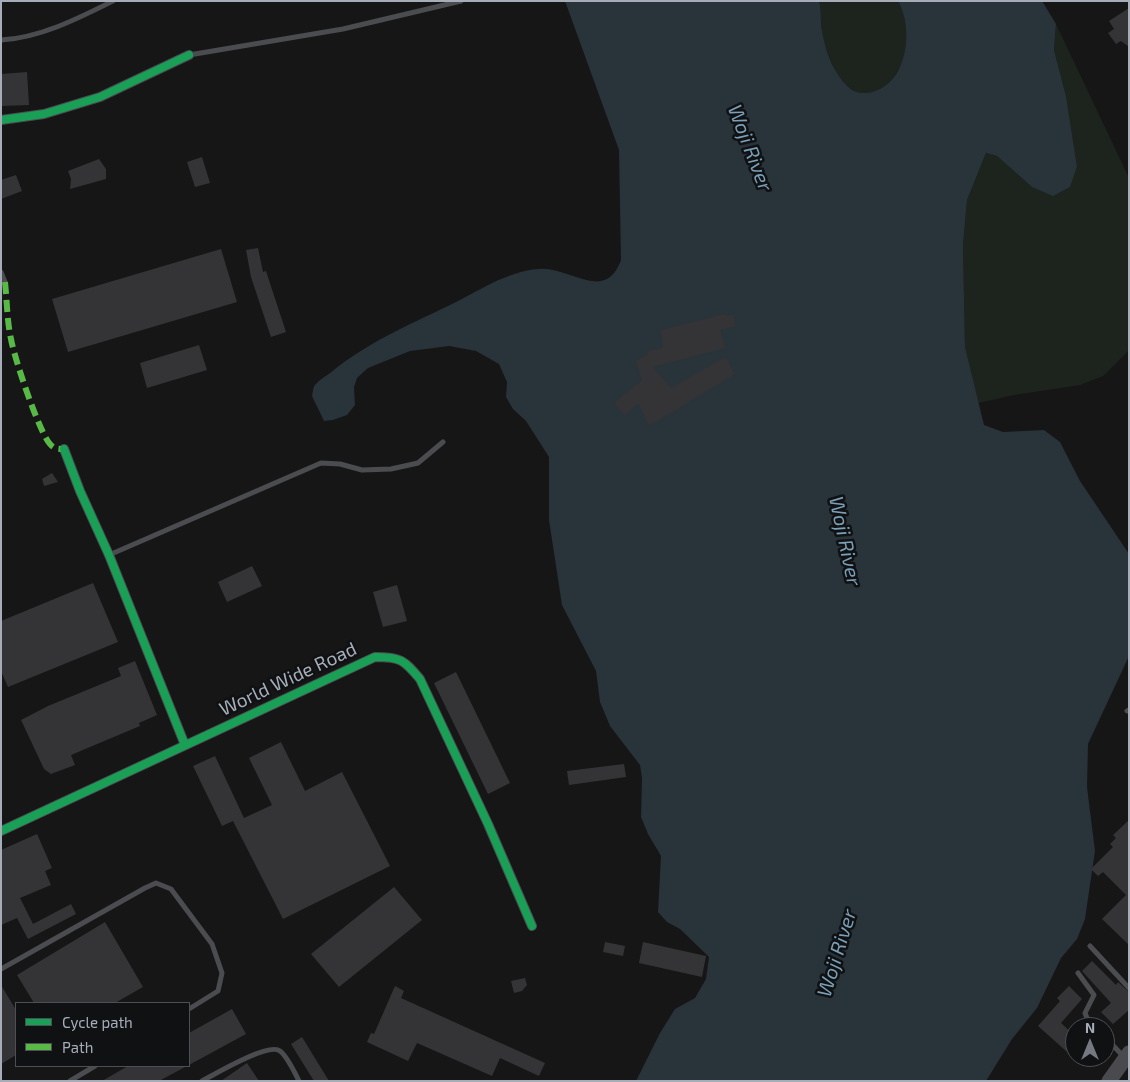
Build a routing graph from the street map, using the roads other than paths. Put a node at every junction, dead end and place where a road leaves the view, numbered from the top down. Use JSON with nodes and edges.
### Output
{"nodes":[{"id":1,"x":113,"y":1,"type":"edge"},
{"id":2,"x":461,"y":1,"type":"edge"},
{"id":3,"x":1,"y":40,"type":"edge"},
{"id":4,"x":189,"y":55,"type":"joint"},
{"id":5,"x":1,"y":120,"type":"edge"},
{"id":6,"x":1,"y":272,"type":"edge"},
{"id":7,"x":5,"y":282,"type":"dead end"},
{"id":8,"x":443,"y":442,"type":"dead end"},
{"id":9,"x":64,"y":449,"type":"dead end"},
{"id":10,"x":109,"y":555,"type":"junction"},
{"id":11,"x":185,"y":745,"type":"junction"},
{"id":12,"x":1,"y":831,"type":"edge"},
{"id":13,"x":532,"y":926,"type":"dead end"},
{"id":14,"x":1090,"y":946,"type":"dead end"},
{"id":15,"x":1,"y":969,"type":"edge"},
{"id":16,"x":1078,"y":973,"type":"dead end"},
{"id":17,"x":1129,"y":988,"type":"edge"},
{"id":18,"x":190,"y":1008,"type":"edge"},
{"id":19,"x":1086,"y":1017,"type":"edge"},
{"id":20,"x":1115,"y":1045,"type":"edge"},
{"id":21,"x":1127,"y":1055,"type":"edge"},
{"id":22,"x":93,"y":1067,"type":"edge"},
{"id":23,"x":70,"y":1081,"type":"edge"},
{"id":24,"x":202,"y":1081,"type":"edge"},
{"id":25,"x":299,"y":1081,"type":"edge"},
{"id":26,"x":1109,"y":1081,"type":"edge"}],
"edges":[{"from":1,"to":3,"type":"lane"},
{"from":2,"to":4,"type":"lane"},
{"from":4,"to":5,"type":"street"},
{"from":6,"to":7,"type":"lane"},
{"from":8,"to":10,"type":"lane"},
{"from":9,"to":10,"type":"street"},
{"from":10,"to":11,"type":"street"},
{"from":11,"to":12,"type":"street","name":"World Wide Road"},
{"from":11,"to":13,"type":"street","name":"World Wide Road"},
{"from":14,"to":17,"type":"lane"},
{"from":15,"to":18,"type":"lane"},
{"from":16,"to":19,"type":"lane"},
{"from":20,"to":21,"type":"lane"},
{"from":21,"to":26,"type":"main road"},
{"from":22,"to":23,"type":"lane"},
{"from":24,"to":25,"type":"lane"}]}
